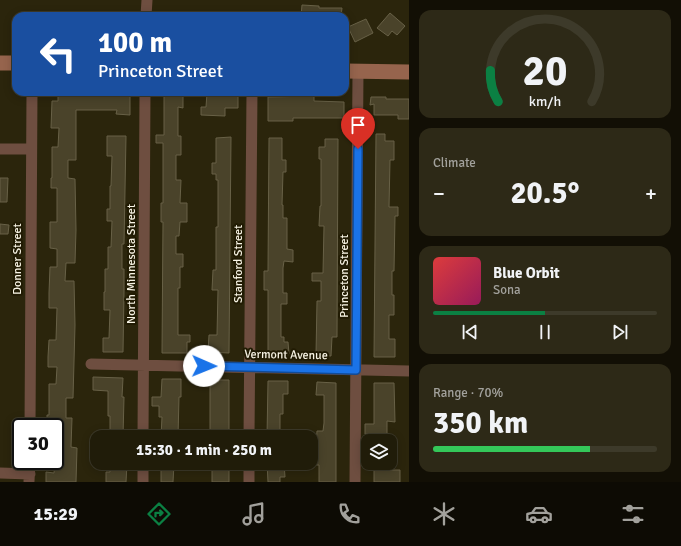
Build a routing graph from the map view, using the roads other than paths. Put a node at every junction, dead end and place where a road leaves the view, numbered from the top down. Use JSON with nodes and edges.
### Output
{"nodes":[{"id":1,"x":147,"y":0,"type":"edge"},
{"id":2,"x":146,"y":12,"type":"edge"},
{"id":3,"x":0,"y":63,"type":"edge"},
{"id":4,"x":12,"y":63,"type":"edge"},
{"id":5,"x":352,"y":71,"type":"edge"},
{"id":6,"x":409,"y":72,"type":"edge"},
{"id":7,"x":32,"y":96,"type":"edge"},
{"id":8,"x":145,"y":96,"type":"edge"},
{"id":9,"x":252,"y":96,"type":"edge"},
{"id":10,"x":0,"y":149,"type":"edge"},
{"id":11,"x":30,"y":149,"type":"junction"},
{"id":12,"x":91,"y":364,"type":"dead end"},
{"id":13,"x":143,"y":365,"type":"junction"},
{"id":14,"x":250,"y":367,"type":"junction"},
{"id":15,"x":356,"y":370,"type":"junction"},
{"id":16,"x":409,"y":371,"type":"edge"},
{"id":17,"x":30,"y":418,"type":"edge"},
{"id":18,"x":143,"y":430,"type":"edge"},
{"id":19,"x":249,"y":430,"type":"edge"},
{"id":20,"x":143,"y":470,"type":"edge"},
{"id":21,"x":249,"y":470,"type":"edge"},
{"id":22,"x":0,"y":473,"type":"edge"},
{"id":23,"x":30,"y":478,"type":"edge"},
{"id":24,"x":142,"y":482,"type":"edge"},
{"id":25,"x":249,"y":482,"type":"edge"},
{"id":26,"x":356,"y":482,"type":"edge"}],
"edges":[{"from":1,"to":2,"type":"street"},
{"from":3,"to":4,"type":"main road"},
{"from":5,"to":6,"type":"main road"},
{"from":5,"to":15,"type":"street","name":"Princeton Street"},
{"from":7,"to":11,"type":"street","name":"Donner Street"},
{"from":8,"to":13,"type":"street","name":"North Minnesota Street"},
{"from":9,"to":14,"type":"street","name":"Stanford Street"},
{"from":10,"to":11,"type":"street"},
{"from":11,"to":17,"type":"street","name":"Donner Street"},
{"from":12,"to":13,"type":"street","name":"Vermont Avenue"},
{"from":13,"to":14,"type":"street","name":"Vermont Avenue"},
{"from":13,"to":18,"type":"street","name":"North Minnesota Street"},
{"from":14,"to":15,"type":"street","name":"Vermont Avenue"},
{"from":14,"to":19,"type":"street","name":"Stanford Street"},
{"from":15,"to":16,"type":"street","name":"Vermont Avenue"},
{"from":15,"to":26,"type":"street","name":"Princeton Street"},
{"from":20,"to":24,"type":"street"},
{"from":21,"to":25,"type":"street"},
{"from":22,"to":23,"type":"street"}]}
